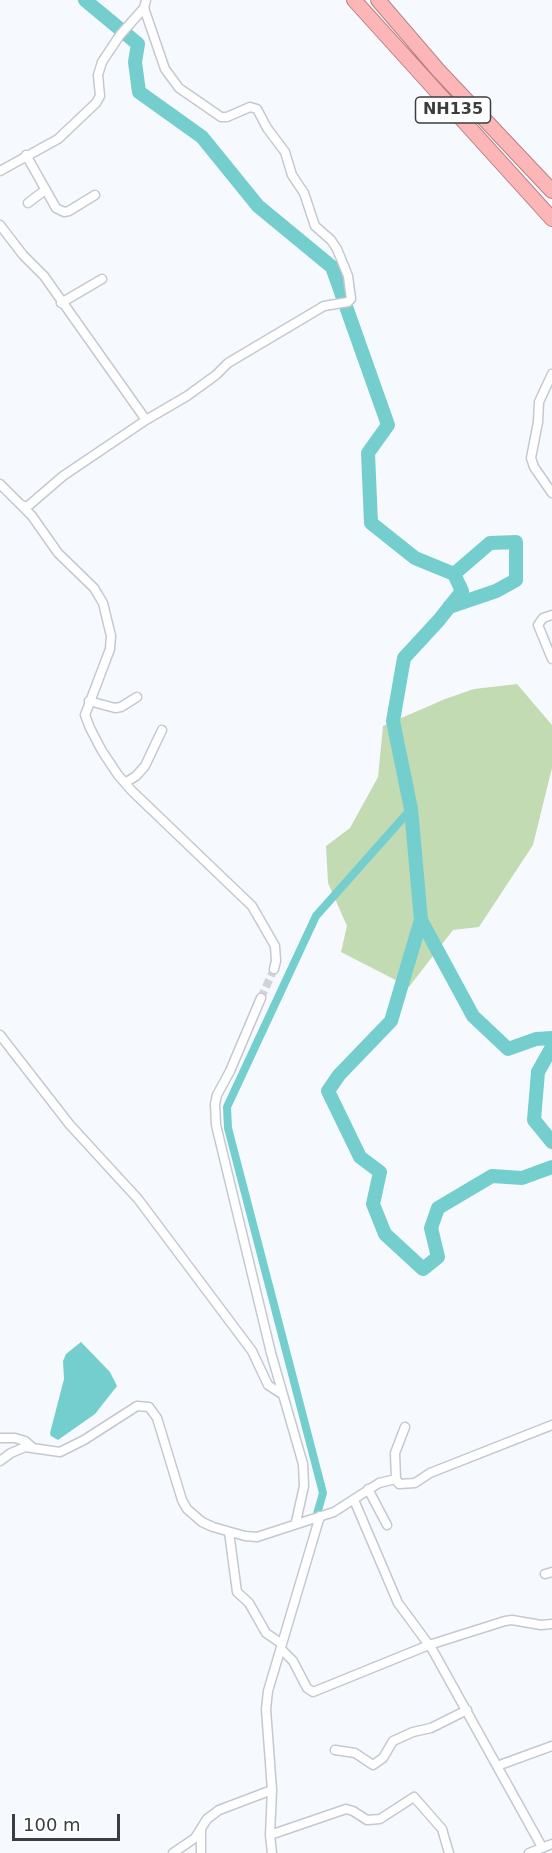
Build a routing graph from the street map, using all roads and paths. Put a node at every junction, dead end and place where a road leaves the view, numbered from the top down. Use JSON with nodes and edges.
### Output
{"nodes":[{"id":1,"x":354,"y":0,"type":"edge"},
{"id":2,"x":378,"y":0,"type":"edge"},
{"id":3,"x":145,"y":4,"type":"edge"},
{"id":4,"x":26,"y":155,"type":"junction"},
{"id":5,"x":0,"y":171,"type":"edge"},
{"id":6,"x":45,"y":190,"type":"junction"},
{"id":7,"x":552,"y":191,"type":"edge"},
{"id":8,"x":95,"y":195,"type":"dead end"},
{"id":9,"x":28,"y":203,"type":"dead end"},
{"id":10,"x":552,"y":219,"type":"edge"},
{"id":11,"x":0,"y":225,"type":"edge"},
{"id":12,"x":102,"y":279,"type":"dead end"},
{"id":13,"x":61,"y":303,"type":"junction"},
{"id":14,"x":552,"y":374,"type":"edge"},
{"id":15,"x":146,"y":420,"type":"junction"},
{"id":16,"x":0,"y":484,"type":"edge"},
{"id":17,"x":552,"y":493,"type":"edge"},
{"id":18,"x":22,"y":505,"type":"junction"},
{"id":19,"x":552,"y":615,"type":"edge"},
{"id":20,"x":552,"y":659,"type":"edge"},
{"id":21,"x":137,"y":697,"type":"dead end"},
{"id":22,"x":89,"y":701,"type":"junction"},
{"id":23,"x":162,"y":730,"type":"dead end"},
{"id":24,"x":125,"y":783,"type":"junction"},
{"id":25,"x":274,"y":969,"type":"tunnel mouth"},
{"id":26,"x":261,"y":998,"type":"tunnel mouth"},
{"id":27,"x":0,"y":1035,"type":"edge"},
{"id":28,"x":282,"y":1394,"type":"junction"},
{"id":29,"x":552,"y":1425,"type":"edge"},
{"id":30,"x":405,"y":1426,"type":"dead end"},
{"id":31,"x":0,"y":1438,"type":"edge"},
{"id":32,"x":33,"y":1447,"type":"junction"},
{"id":33,"x":0,"y":1461,"type":"edge"},
{"id":34,"x":396,"y":1479,"type":"junction"},
{"id":35,"x":368,"y":1489,"type":"junction"},
{"id":36,"x":354,"y":1500,"type":"junction"},
{"id":37,"x":316,"y":1517,"type":"junction"},
{"id":38,"x":299,"y":1522,"type":"junction"},
{"id":39,"x":387,"y":1525,"type":"dead end"},
{"id":40,"x":229,"y":1532,"type":"junction"},
{"id":41,"x":552,"y":1624,"type":"edge"},
{"id":42,"x":279,"y":1644,"type":"junction"},
{"id":43,"x":429,"y":1645,"type":"junction"},
{"id":44,"x":467,"y":1710,"type":"junction"},
{"id":45,"x":552,"y":1746,"type":"edge"},
{"id":46,"x":335,"y":1750,"type":"dead end"},
{"id":47,"x":497,"y":1766,"type":"junction"},
{"id":48,"x":268,"y":1791,"type":"junction"},
{"id":49,"x":201,"y":1829,"type":"junction"},
{"id":50,"x":270,"y":1835,"type":"junction"},
{"id":51,"x":552,"y":1844,"type":"edge"},
{"id":52,"x":542,"y":1847,"type":"junction"},
{"id":53,"x":174,"y":1853,"type":"edge"},
{"id":54,"x":201,"y":1853,"type":"edge"},
{"id":55,"x":272,"y":1853,"type":"edge"},
{"id":56,"x":449,"y":1853,"type":"edge"},
{"id":57,"x":529,"y":1853,"type":"edge"}],
"edges":[{"from":1,"to":10,"type":"highway","number":"NH135"},
{"from":2,"to":7,"type":"highway","number":"NH135"},
{"from":3,"to":4,"type":"street"},
{"from":3,"to":15,"type":"street"},
{"from":4,"to":5,"type":"street"},
{"from":4,"to":6,"type":"street"},
{"from":6,"to":8,"type":"street"},
{"from":6,"to":9,"type":"street"},
{"from":11,"to":13,"type":"street"},
{"from":12,"to":13,"type":"street"},
{"from":13,"to":15,"type":"street"},
{"from":14,"to":17,"type":"street"},
{"from":15,"to":18,"type":"street"},
{"from":16,"to":18,"type":"street"},
{"from":18,"to":22,"type":"street"},
{"from":19,"to":20,"type":"street"},
{"from":21,"to":22,"type":"street"},
{"from":22,"to":24,"type":"street"},
{"from":23,"to":24,"type":"street"},
{"from":24,"to":25,"type":"street"},
{"from":26,"to":28,"type":"street"},
{"from":27,"to":28,"type":"street"},
{"from":28,"to":38,"type":"street"},
{"from":29,"to":34,"type":"street"},
{"from":30,"to":34,"type":"street"},
{"from":31,"to":32,"type":"street"},
{"from":32,"to":33,"type":"street"},
{"from":32,"to":40,"type":"street"},
{"from":34,"to":35,"type":"street"},
{"from":35,"to":36,"type":"street"},
{"from":35,"to":39,"type":"street"},
{"from":36,"to":37,"type":"street"},
{"from":36,"to":43,"type":"street"},
{"from":37,"to":38,"type":"street"},
{"from":37,"to":42,"type":"street"},
{"from":38,"to":40,"type":"street"},
{"from":40,"to":42,"type":"street"},
{"from":41,"to":43,"type":"street"},
{"from":42,"to":43,"type":"street"},
{"from":42,"to":48,"type":"street"},
{"from":43,"to":44,"type":"street"},
{"from":44,"to":46,"type":"street"},
{"from":44,"to":47,"type":"street"},
{"from":45,"to":47,"type":"street"},
{"from":47,"to":52,"type":"street"},
{"from":48,"to":49,"type":"street"},
{"from":48,"to":50,"type":"street"},
{"from":49,"to":53,"type":"street"},
{"from":49,"to":54,"type":"street"},
{"from":50,"to":55,"type":"street"},
{"from":50,"to":56,"type":"street"},
{"from":51,"to":52,"type":"street"},
{"from":52,"to":57,"type":"street"}]}
